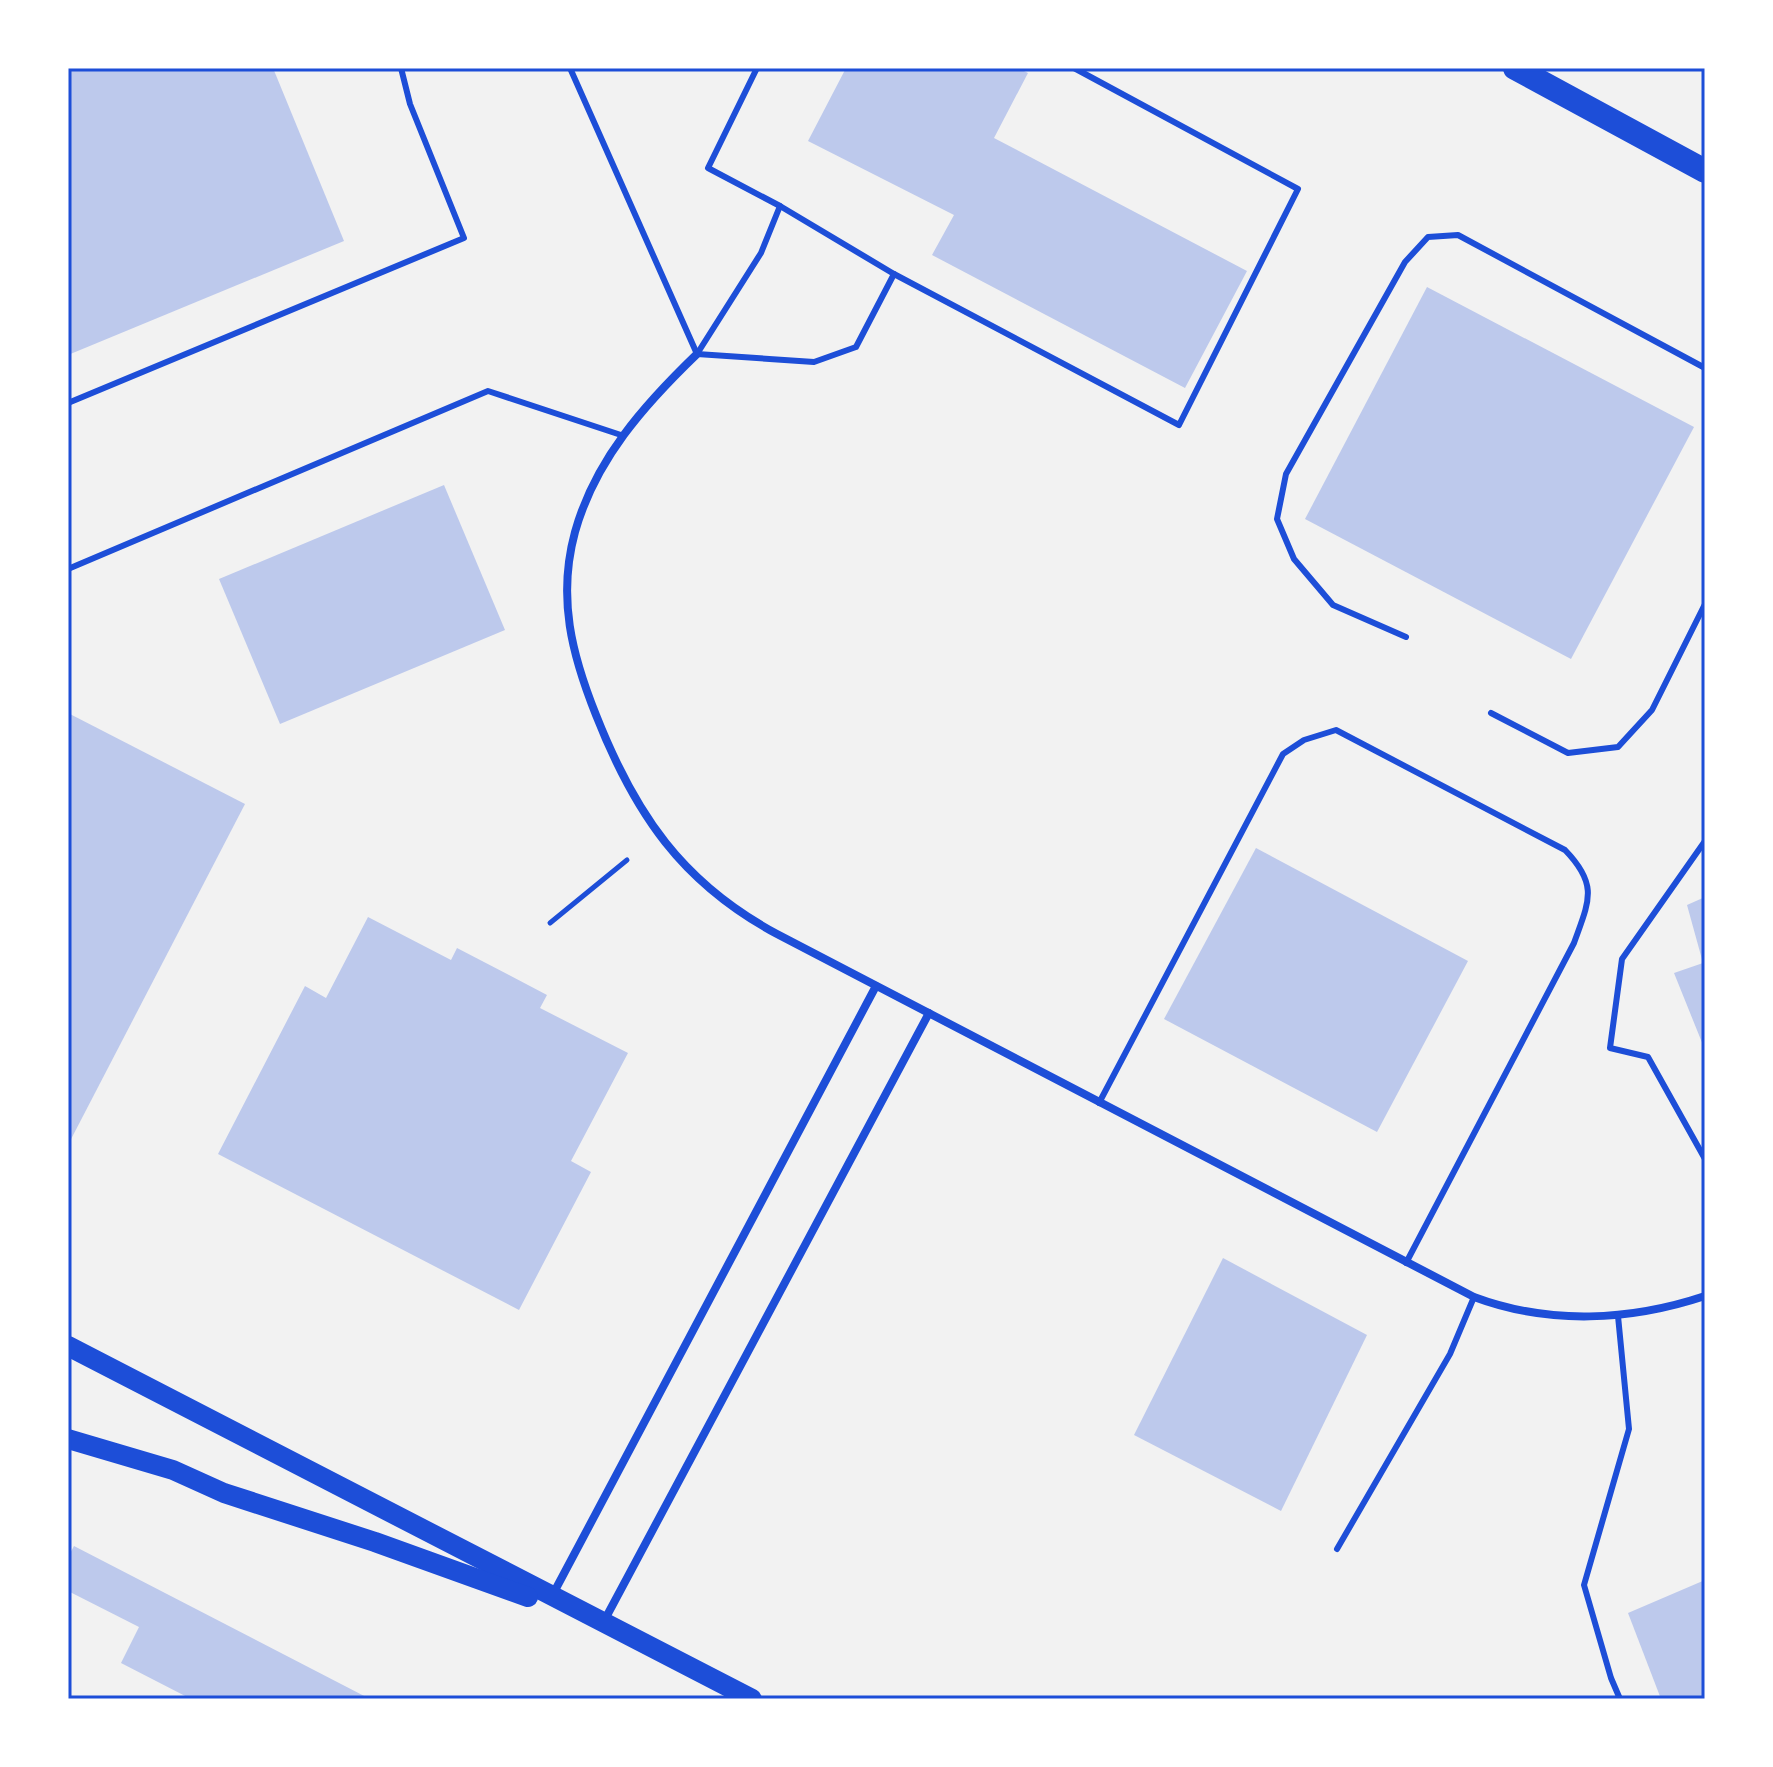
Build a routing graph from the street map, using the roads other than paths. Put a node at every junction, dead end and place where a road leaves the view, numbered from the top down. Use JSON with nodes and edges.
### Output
{"nodes":[{"id":1,"x":401,"y":68,"type":"edge"},
{"id":2,"x":570,"y":68,"type":"edge"},
{"id":3,"x":757,"y":68,"type":"edge"},
{"id":4,"x":1074,"y":68,"type":"edge"},
{"id":5,"x":1515,"y":68,"type":"edge"},
{"id":6,"x":1705,"y":171,"type":"edge"},
{"id":7,"x":780,"y":206,"type":"junction"},
{"id":8,"x":894,"y":274,"type":"junction"},
{"id":9,"x":697,"y":354,"type":"junction"},
{"id":10,"x":1705,"y":368,"type":"edge"},
{"id":11,"x":68,"y":403,"type":"edge"},
{"id":12,"x":621,"y":435,"type":"junction"},
{"id":13,"x":68,"y":569,"type":"edge"},
{"id":14,"x":1705,"y":604,"type":"edge"},
{"id":15,"x":1406,"y":637,"type":"dead end"},
{"id":16,"x":1491,"y":713,"type":"dead end"},
{"id":17,"x":1705,"y":841,"type":"edge"},
{"id":18,"x":876,"y":986,"type":"junction"},
{"id":19,"x":929,"y":1013,"type":"junction"},
{"id":20,"x":1099,"y":1103,"type":"junction"},
{"id":21,"x":1705,"y":1159,"type":"edge"},
{"id":22,"x":1406,"y":1264,"type":"junction"},
{"id":23,"x":1705,"y":1296,"type":"edge"},
{"id":24,"x":1474,"y":1297,"type":"junction"},
{"id":25,"x":1618,"y":1316,"type":"junction"},
{"id":26,"x":68,"y":1346,"type":"edge"},
{"id":27,"x":68,"y":1439,"type":"edge"},
{"id":28,"x":1337,"y":1549,"type":"dead end"},
{"id":29,"x":551,"y":1597,"type":"junction"},
{"id":30,"x":603,"y":1624,"type":"junction"},
{"id":31,"x":752,"y":1699,"type":"edge"},
{"id":32,"x":1620,"y":1699,"type":"edge"}],
"edges":[{"from":1,"to":11,"type":"lane"},
{"from":2,"to":9,"type":"lane"},
{"from":3,"to":7,"type":"lane"},
{"from":4,"to":8,"type":"lane"},
{"from":5,"to":6,"type":"highway"},
{"from":7,"to":8,"type":"lane"},
{"from":7,"to":9,"type":"lane"},
{"from":8,"to":9,"type":"lane"},
{"from":9,"to":12,"type":"street"},
{"from":10,"to":15,"type":"lane"},
{"from":12,"to":13,"type":"lane"},
{"from":12,"to":18,"type":"street"},
{"from":14,"to":16,"type":"lane"},
{"from":17,"to":21,"type":"lane"},
{"from":18,"to":19,"type":"street"},
{"from":18,"to":29,"type":"street"},
{"from":19,"to":20,"type":"street"},
{"from":19,"to":30,"type":"street"},
{"from":20,"to":22,"type":"street"},
{"from":20,"to":22,"type":"lane"},
{"from":22,"to":24,"type":"street"},
{"from":23,"to":25,"type":"street"},
{"from":24,"to":25,"type":"street"},
{"from":24,"to":28,"type":"lane"},
{"from":25,"to":32,"type":"lane"},
{"from":26,"to":29,"type":"main road"},
{"from":27,"to":30,"type":"main road"},
{"from":29,"to":30,"type":"main road"},
{"from":30,"to":31,"type":"main road"}]}
